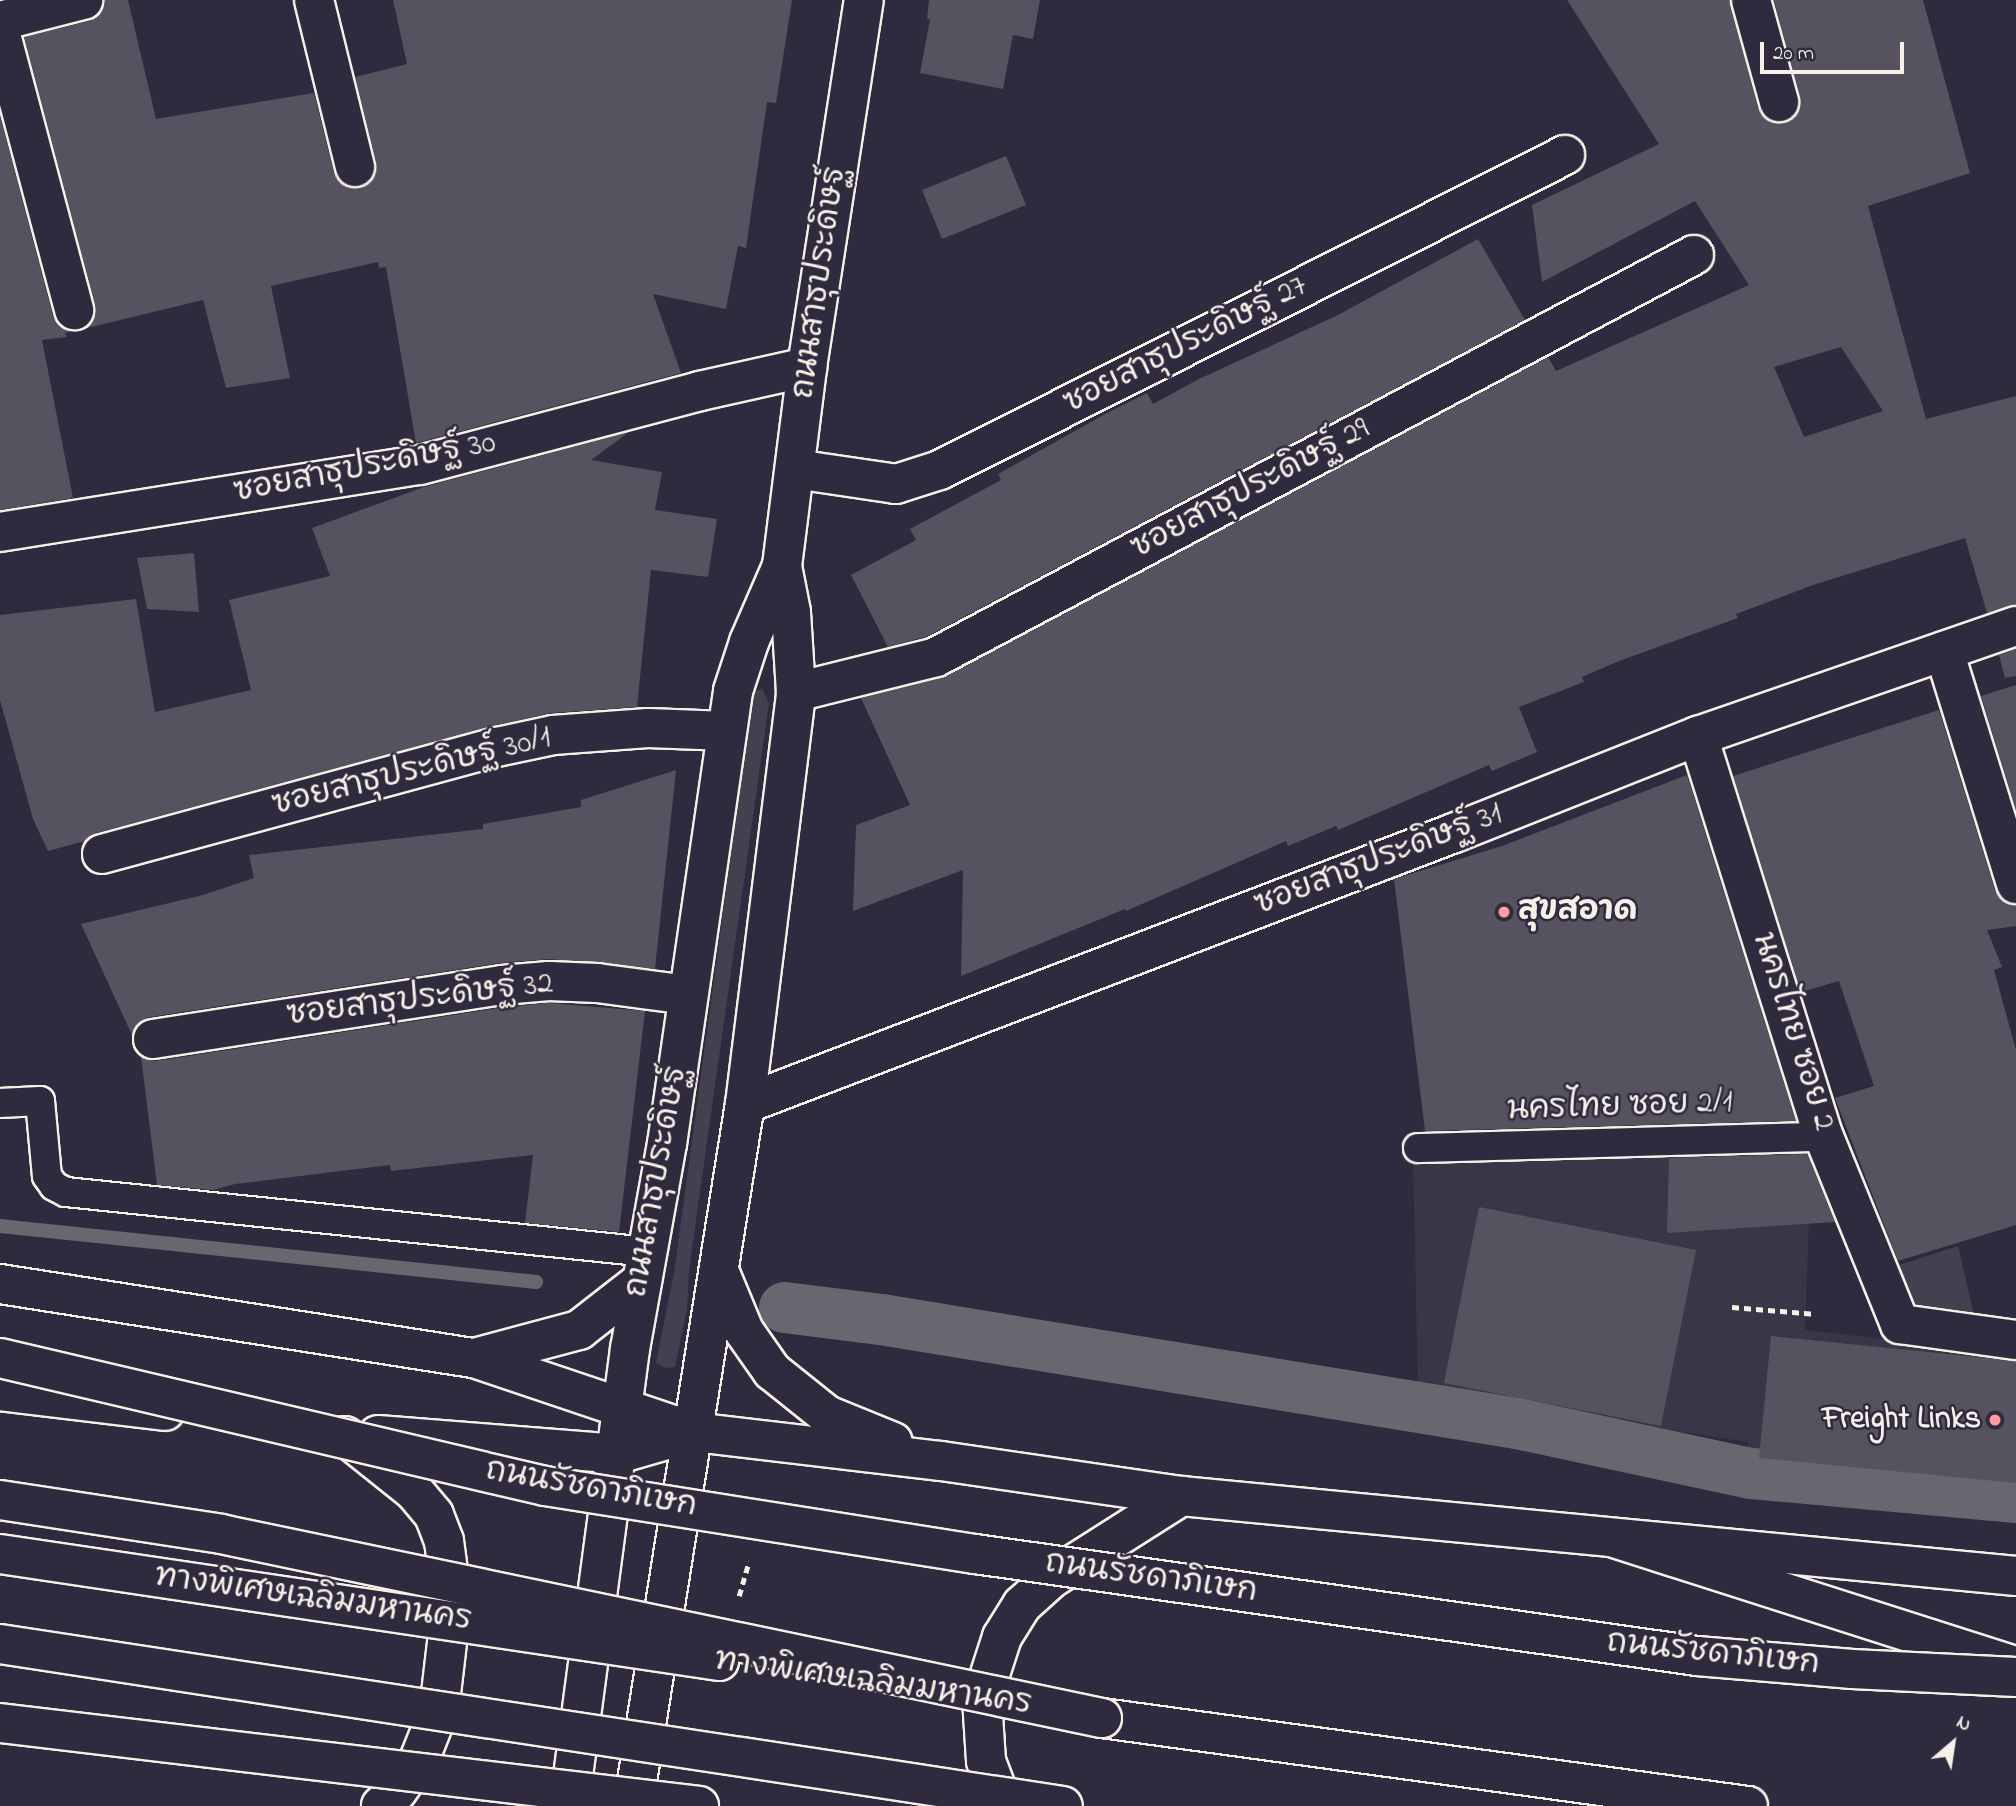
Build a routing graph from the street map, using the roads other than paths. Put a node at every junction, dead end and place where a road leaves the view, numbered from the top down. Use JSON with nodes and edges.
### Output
{"nodes":[{"id":1,"x":83,"y":0,"type":"edge"},
{"id":2,"x":314,"y":0,"type":"edge"},
{"id":3,"x":864,"y":0,"type":"edge"},
{"id":4,"x":1751,"y":0,"type":"edge"},
{"id":5,"x":0,"y":21,"type":"edge"},
{"id":6,"x":0,"y":31,"type":"edge"},
{"id":7,"x":1779,"y":102,"type":"dead end"},
{"id":8,"x":1565,"y":155,"type":"dead end"},
{"id":9,"x":355,"y":167,"type":"dead end"},
{"id":10,"x":1694,"y":255,"type":"dead end"},
{"id":11,"x":74,"y":310,"type":"dead end"},
{"id":12,"x":807,"y":367,"type":"junction"},
{"id":13,"x":794,"y":469,"type":"junction"},
{"id":14,"x":0,"y":532,"type":"edge"},
{"id":15,"x":782,"y":566,"type":"junction"},
{"id":16,"x":2016,"y":626,"type":"edge"},
{"id":17,"x":1944,"y":651,"type":"junction"},
{"id":18,"x":796,"y":692,"type":"junction"},
{"id":19,"x":727,"y":731,"type":"junction"},
{"id":20,"x":1698,"y":736,"type":"junction"},
{"id":21,"x":102,"y":854,"type":"dead end"},
{"id":22,"x":2016,"y":884,"type":"edge"},
{"id":23,"x":688,"y":995,"type":"junction"},
{"id":24,"x":153,"y":1039,"type":"dead end"},
{"id":25,"x":0,"y":1103,"type":"edge"},
{"id":26,"x":745,"y":1104,"type":"junction"},
{"id":27,"x":1824,"y":1137,"type":"junction"},
{"id":28,"x":1418,"y":1148,"type":"dead end"},
{"id":29,"x":645,"y":1266,"type":"junction"},
{"id":30,"x":720,"y":1273,"type":"junction"},
{"id":31,"x":0,"y":1284,"type":"edge"},
{"id":32,"x":2016,"y":1340,"type":"edge"},
{"id":33,"x":0,"y":1358,"type":"edge"},
{"id":34,"x":474,"y":1358,"type":"junction"},
{"id":35,"x":0,"y":1391,"type":"edge"},
{"id":36,"x":623,"y":1408,"type":"junction"},
{"id":37,"x":341,"y":1432,"type":"junction"},
{"id":38,"x":694,"y":1432,"type":"junction"},
{"id":39,"x":618,"y":1454,"type":"junction"},
{"id":40,"x":941,"y":1461,"type":"junction"},
{"id":41,"x":1181,"y":1496,"type":"junction"},
{"id":42,"x":0,"y":1500,"type":"edge"},
{"id":43,"x":1614,"y":1538,"type":"junction"},
{"id":44,"x":0,"y":1554,"type":"edge"},
{"id":45,"x":2016,"y":1576,"type":"edge"},
{"id":46,"x":0,"y":1644,"type":"edge"},
{"id":47,"x":2016,"y":1666,"type":"edge"},
{"id":48,"x":2016,"y":1677,"type":"edge"},
{"id":49,"x":1102,"y":1718,"type":"junction"},
{"id":50,"x":0,"y":1724,"type":"edge"},
{"id":51,"x":381,"y":1806,"type":"edge"},
{"id":52,"x":569,"y":1806,"type":"edge"},
{"id":53,"x":633,"y":1806,"type":"edge"},
{"id":54,"x":699,"y":1806,"type":"edge"},
{"id":55,"x":1003,"y":1806,"type":"edge"},
{"id":56,"x":1063,"y":1806,"type":"edge"},
{"id":57,"x":1748,"y":1806,"type":"edge"}],
"edges":[{"from":1,"to":5,"type":"main road"},
{"from":2,"to":9,"type":"main road"},
{"from":3,"to":12,"type":"main road","name":"ถนนสาธุประดิษฐ์"},
{"from":4,"to":7,"type":"main road"},
{"from":6,"to":11,"type":"main road"},
{"from":8,"to":13,"type":"main road","name":"ซอยสาธุประดิษฐ์ 27"},
{"from":10,"to":18,"type":"main road","name":"ซอยสาธุประดิษฐ์ 29"},
{"from":12,"to":13,"type":"main road","name":"ถนนสาธุประดิษฐ์"},
{"from":12,"to":14,"type":"main road","name":"ซอยสาธุประดิษฐ์ 30"},
{"from":13,"to":15,"type":"main road","name":"ถนนสาธุประดิษฐ์"},
{"from":15,"to":18,"type":"main road","name":"ถนนสาธุประดิษฐ์"},
{"from":15,"to":19,"type":"main road","name":"ถนนสาธุประดิษฐ์"},
{"from":16,"to":17,"type":"main road","name":"ซอยสาธุประดิษฐ์ 31"},
{"from":17,"to":20,"type":"main road","name":"ซอยสาธุประดิษฐ์ 31"},
{"from":17,"to":22,"type":"main road"},
{"from":18,"to":26,"type":"main road","name":"ถนนสาธุประดิษฐ์"},
{"from":19,"to":21,"type":"main road","name":"ซอยสาธุประดิษฐ์ 30/1"},
{"from":19,"to":23,"type":"main road","name":"ถนนสาธุประดิษฐ์"},
{"from":20,"to":26,"type":"main road","name":"ซอยสาธุประดิษฐ์ 31"},
{"from":20,"to":27,"type":"main road","name":"นครไทย ซอย 2"},
{"from":23,"to":24,"type":"main road","name":"ซอยสาธุประดิษฐ์ 32"},
{"from":23,"to":29,"type":"main road","name":"ถนนสาธุประดิษฐ์"},
{"from":25,"to":29,"type":"lane"},
{"from":26,"to":30,"type":"main road","name":"ถนนสาธุประดิษฐ์"},
{"from":27,"to":28,"type":"lane","name":"นครไทย ซอย 2/1"},
{"from":27,"to":32,"type":"main road","name":"นครไทย ซอย 2"},
{"from":29,"to":34,"type":"main road"},
{"from":29,"to":36,"type":"main road","name":"ถนนสาธุประดิษฐ์"},
{"from":30,"to":38,"type":"main road","name":"ถนนสาธุประดิษฐ์"},
{"from":30,"to":40,"type":"main road"},
{"from":31,"to":34,"type":"main road","name":"ถนนรัชดาภิเษก"},
{"from":33,"to":48,"type":"main road","name":"ถนนรัชดาภิเษก","bridge":true},
{"from":34,"to":36,"type":"main road","name":"ถนนรัชดาภิเษก"},
{"from":35,"to":37,"type":"main road","name":"ถนนรัชดาภิเษก"},
{"from":36,"to":38,"type":"main road","name":"ถนนรัชดาภิเษก"},
{"from":36,"to":39,"type":"main road","name":"ถนนสาธุประดิษฐ์"},
{"from":37,"to":39,"type":"main road","name":"ถนนรัชดาภิเษก"},
{"from":37,"to":51,"type":"main road"},
{"from":38,"to":39,"type":"main road","name":"ถนนรัชดาภิเษก"},
{"from":38,"to":40,"type":"main road","name":"ถนนรัชดาภิเษก"},
{"from":38,"to":53,"type":"main road","name":"ถนนสาธุประดิษฐ์"},
{"from":39,"to":52,"type":"main road","name":"ถนนสาธุประดิษฐ์"},
{"from":40,"to":41,"type":"main road","name":"ถนนรัชดาภิเษก"},
{"from":41,"to":43,"type":"main road","name":"ถนนรัชดาภิเษก"},
{"from":41,"to":55,"type":"main road"},
{"from":42,"to":49,"type":"main road","bridge":true},
{"from":43,"to":45,"type":"main road","name":"ถนนรัชดาภิเษก"},
{"from":43,"to":47,"type":"main road"},
{"from":44,"to":49,"type":"main road","name":"ทางพิเศษเฉลิมมหานคร","bridge":true},
{"from":46,"to":56,"type":"main road","bridge":true},
{"from":49,"to":57,"type":"main road","name":"ทางพิเศษเฉลิมมหานคร"},
{"from":50,"to":54,"type":"main road","bridge":true}]}
